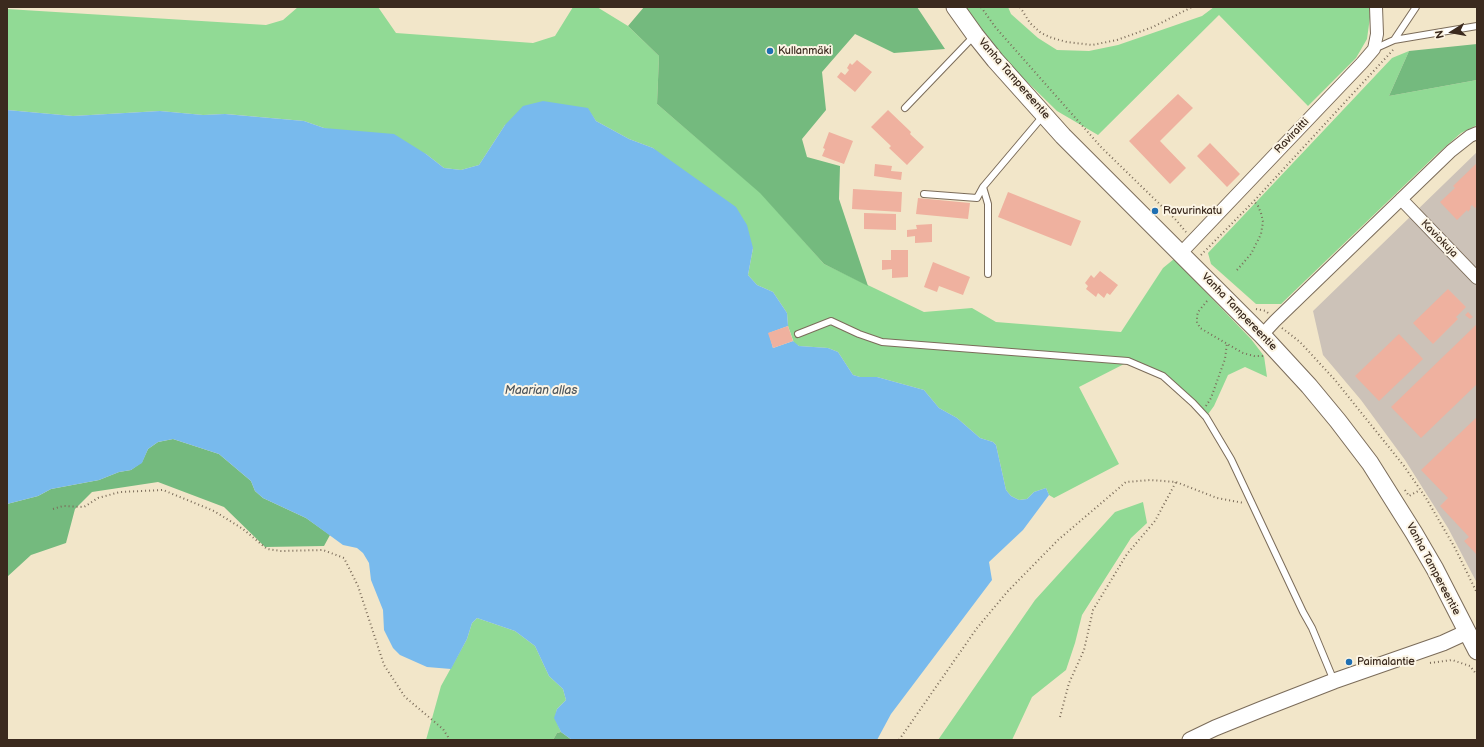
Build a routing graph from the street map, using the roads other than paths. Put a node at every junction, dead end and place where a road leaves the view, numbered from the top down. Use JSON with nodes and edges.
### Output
{"nodes":[{"id":1,"x":955,"y":7,"type":"edge"},
{"id":2,"x":1376,"y":7,"type":"edge"},
{"id":3,"x":1416,"y":7,"type":"edge"},
{"id":4,"x":1477,"y":26,"type":"edge"},
{"id":5,"x":975,"y":35,"type":"junction"},
{"id":6,"x":1394,"y":40,"type":"junction"},
{"id":7,"x":1374,"y":49,"type":"junction"},
{"id":8,"x":905,"y":108,"type":"dead end"},
{"id":9,"x":1044,"y":115,"type":"junction"},
{"id":10,"x":1477,"y":133,"type":"edge"},
{"id":11,"x":983,"y":187,"type":"junction"},
{"id":12,"x":924,"y":194,"type":"dead end"},
{"id":13,"x":1401,"y":199,"type":"junction"},
{"id":14,"x":1181,"y":253,"type":"junction"},
{"id":15,"x":988,"y":274,"type":"dead end"},
{"id":16,"x":1477,"y":278,"type":"edge"},
{"id":17,"x":798,"y":334,"type":"dead end"},
{"id":18,"x":1262,"y":335,"type":"junction"},
{"id":19,"x":1467,"y":632,"type":"junction"},
{"id":20,"x":1473,"y":659,"type":"edge"},
{"id":21,"x":1334,"y":681,"type":"junction"},
{"id":22,"x":1190,"y":740,"type":"edge"}],
"edges":[{"from":1,"to":5,"type":"main road","name":"Vanha Tampereentie"},
{"from":2,"to":7,"type":"street"},
{"from":3,"to":6,"type":"lane"},
{"from":4,"to":6,"type":"lane"},
{"from":5,"to":8,"type":"lane"},
{"from":5,"to":9,"type":"main road","name":"Vanha Tampereentie"},
{"from":6,"to":7,"type":"lane"},
{"from":7,"to":14,"type":"street","name":"Raviraitti"},
{"from":9,"to":11,"type":"lane"},
{"from":9,"to":14,"type":"main road","name":"Vanha Tampereentie"},
{"from":10,"to":13,"type":"street"},
{"from":11,"to":12,"type":"lane"},
{"from":11,"to":15,"type":"lane"},
{"from":13,"to":16,"type":"street","name":"Kaviokuja"},
{"from":13,"to":18,"type":"street"},
{"from":14,"to":18,"type":"main road","name":"Vanha Tampereentie"},
{"from":17,"to":21,"type":"lane"},
{"from":18,"to":19,"type":"main road","name":"Vanha Tampereentie"},
{"from":19,"to":20,"type":"main road","name":"Vanha Tampereentie"},
{"from":19,"to":21,"type":"street"},
{"from":21,"to":22,"type":"street"}]}
